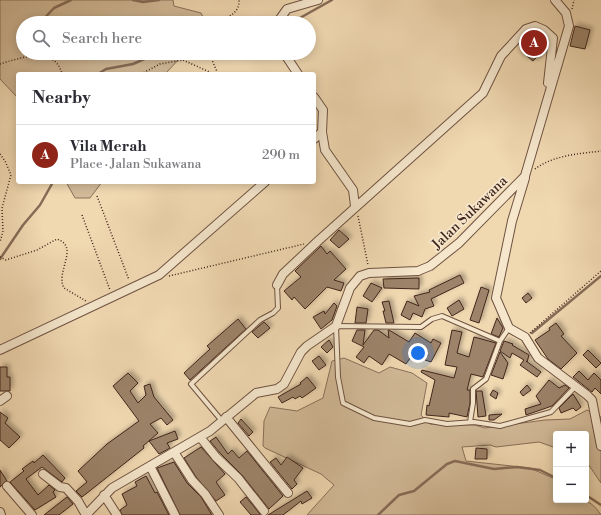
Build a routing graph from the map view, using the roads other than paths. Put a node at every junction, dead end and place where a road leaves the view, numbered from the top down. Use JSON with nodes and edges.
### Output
{"nodes":[{"id":1,"x":318,"y":0,"type":"edge"},
{"id":2,"x":555,"y":0,"type":"edge"},
{"id":3,"x":282,"y":16,"type":"edge"},
{"id":4,"x":289,"y":60,"type":"edge"},
{"id":5,"x":297,"y":72,"type":"edge"},
{"id":6,"x":316,"y":100,"type":"edge"},
{"id":7,"x":545,"y":105,"type":"junction"},
{"id":8,"x":322,"y":132,"type":"junction"},
{"id":9,"x":316,"y":137,"type":"edge"},
{"id":10,"x":525,"y":176,"type":"junction"},
{"id":11,"x":263,"y":184,"type":"edge"},
{"id":12,"x":355,"y":206,"type":"junction"},
{"id":13,"x":277,"y":285,"type":"joint"},
{"id":14,"x":336,"y":326,"type":"junction"},
{"id":15,"x":509,"y":328,"type":"junction"},
{"id":16,"x":500,"y":341,"type":"junction"},
{"id":17,"x":0,"y":350,"type":"edge"},
{"id":18,"x":576,"y":386,"type":"junction"},
{"id":19,"x":224,"y":419,"type":"junction"},
{"id":20,"x":470,"y":422,"type":"junction"},
{"id":21,"x":200,"y":437,"type":"junction"},
{"id":22,"x":601,"y":446,"type":"edge"},
{"id":23,"x":174,"y":452,"type":"junction"},
{"id":24,"x":150,"y":466,"type":"junction"},
{"id":25,"x":43,"y":474,"type":"dead end"},
{"id":26,"x":7,"y":486,"type":"dead end"},
{"id":27,"x":288,"y":493,"type":"dead end"},
{"id":28,"x":104,"y":495,"type":"junction"},
{"id":29,"x":264,"y":511,"type":"dead end"},
{"id":30,"x":32,"y":515,"type":"edge"},
{"id":31,"x":86,"y":515,"type":"edge"},
{"id":32,"x":117,"y":515,"type":"edge"},
{"id":33,"x":175,"y":515,"type":"edge"},
{"id":34,"x":219,"y":515,"type":"edge"}],
"edges":[{"from":1,"to":3,"type":"street"},
{"from":2,"to":7,"type":"street","name":"Jalan Sukawana"},
{"from":4,"to":5,"type":"street"},
{"from":6,"to":8,"type":"street"},
{"from":7,"to":10,"type":"street","name":"Jalan Sukawana"},
{"from":7,"to":12,"type":"street"},
{"from":8,"to":9,"type":"street"},
{"from":8,"to":12,"type":"street"},
{"from":10,"to":14,"type":"street","name":"Jalan Sukawana"},
{"from":10,"to":15,"type":"street"},
{"from":11,"to":17,"type":"street"},
{"from":12,"to":13,"type":"street"},
{"from":13,"to":19,"type":"lane"},
{"from":14,"to":16,"type":"lane"},
{"from":14,"to":19,"type":"street"},
{"from":14,"to":20,"type":"lane"},
{"from":15,"to":16,"type":"lane"},
{"from":15,"to":18,"type":"street"},
{"from":16,"to":20,"type":"lane"},
{"from":18,"to":20,"type":"lane"},
{"from":18,"to":22,"type":"street"},
{"from":19,"to":21,"type":"street"},
{"from":19,"to":27,"type":"street"},
{"from":21,"to":23,"type":"street"},
{"from":21,"to":29,"type":"street"},
{"from":23,"to":24,"type":"street"},
{"from":23,"to":34,"type":"street"},
{"from":24,"to":28,"type":"street"},
{"from":24,"to":33,"type":"street"},
{"from":25,"to":31,"type":"street"},
{"from":26,"to":30,"type":"street"},
{"from":28,"to":31,"type":"street"},
{"from":28,"to":32,"type":"street"}]}
